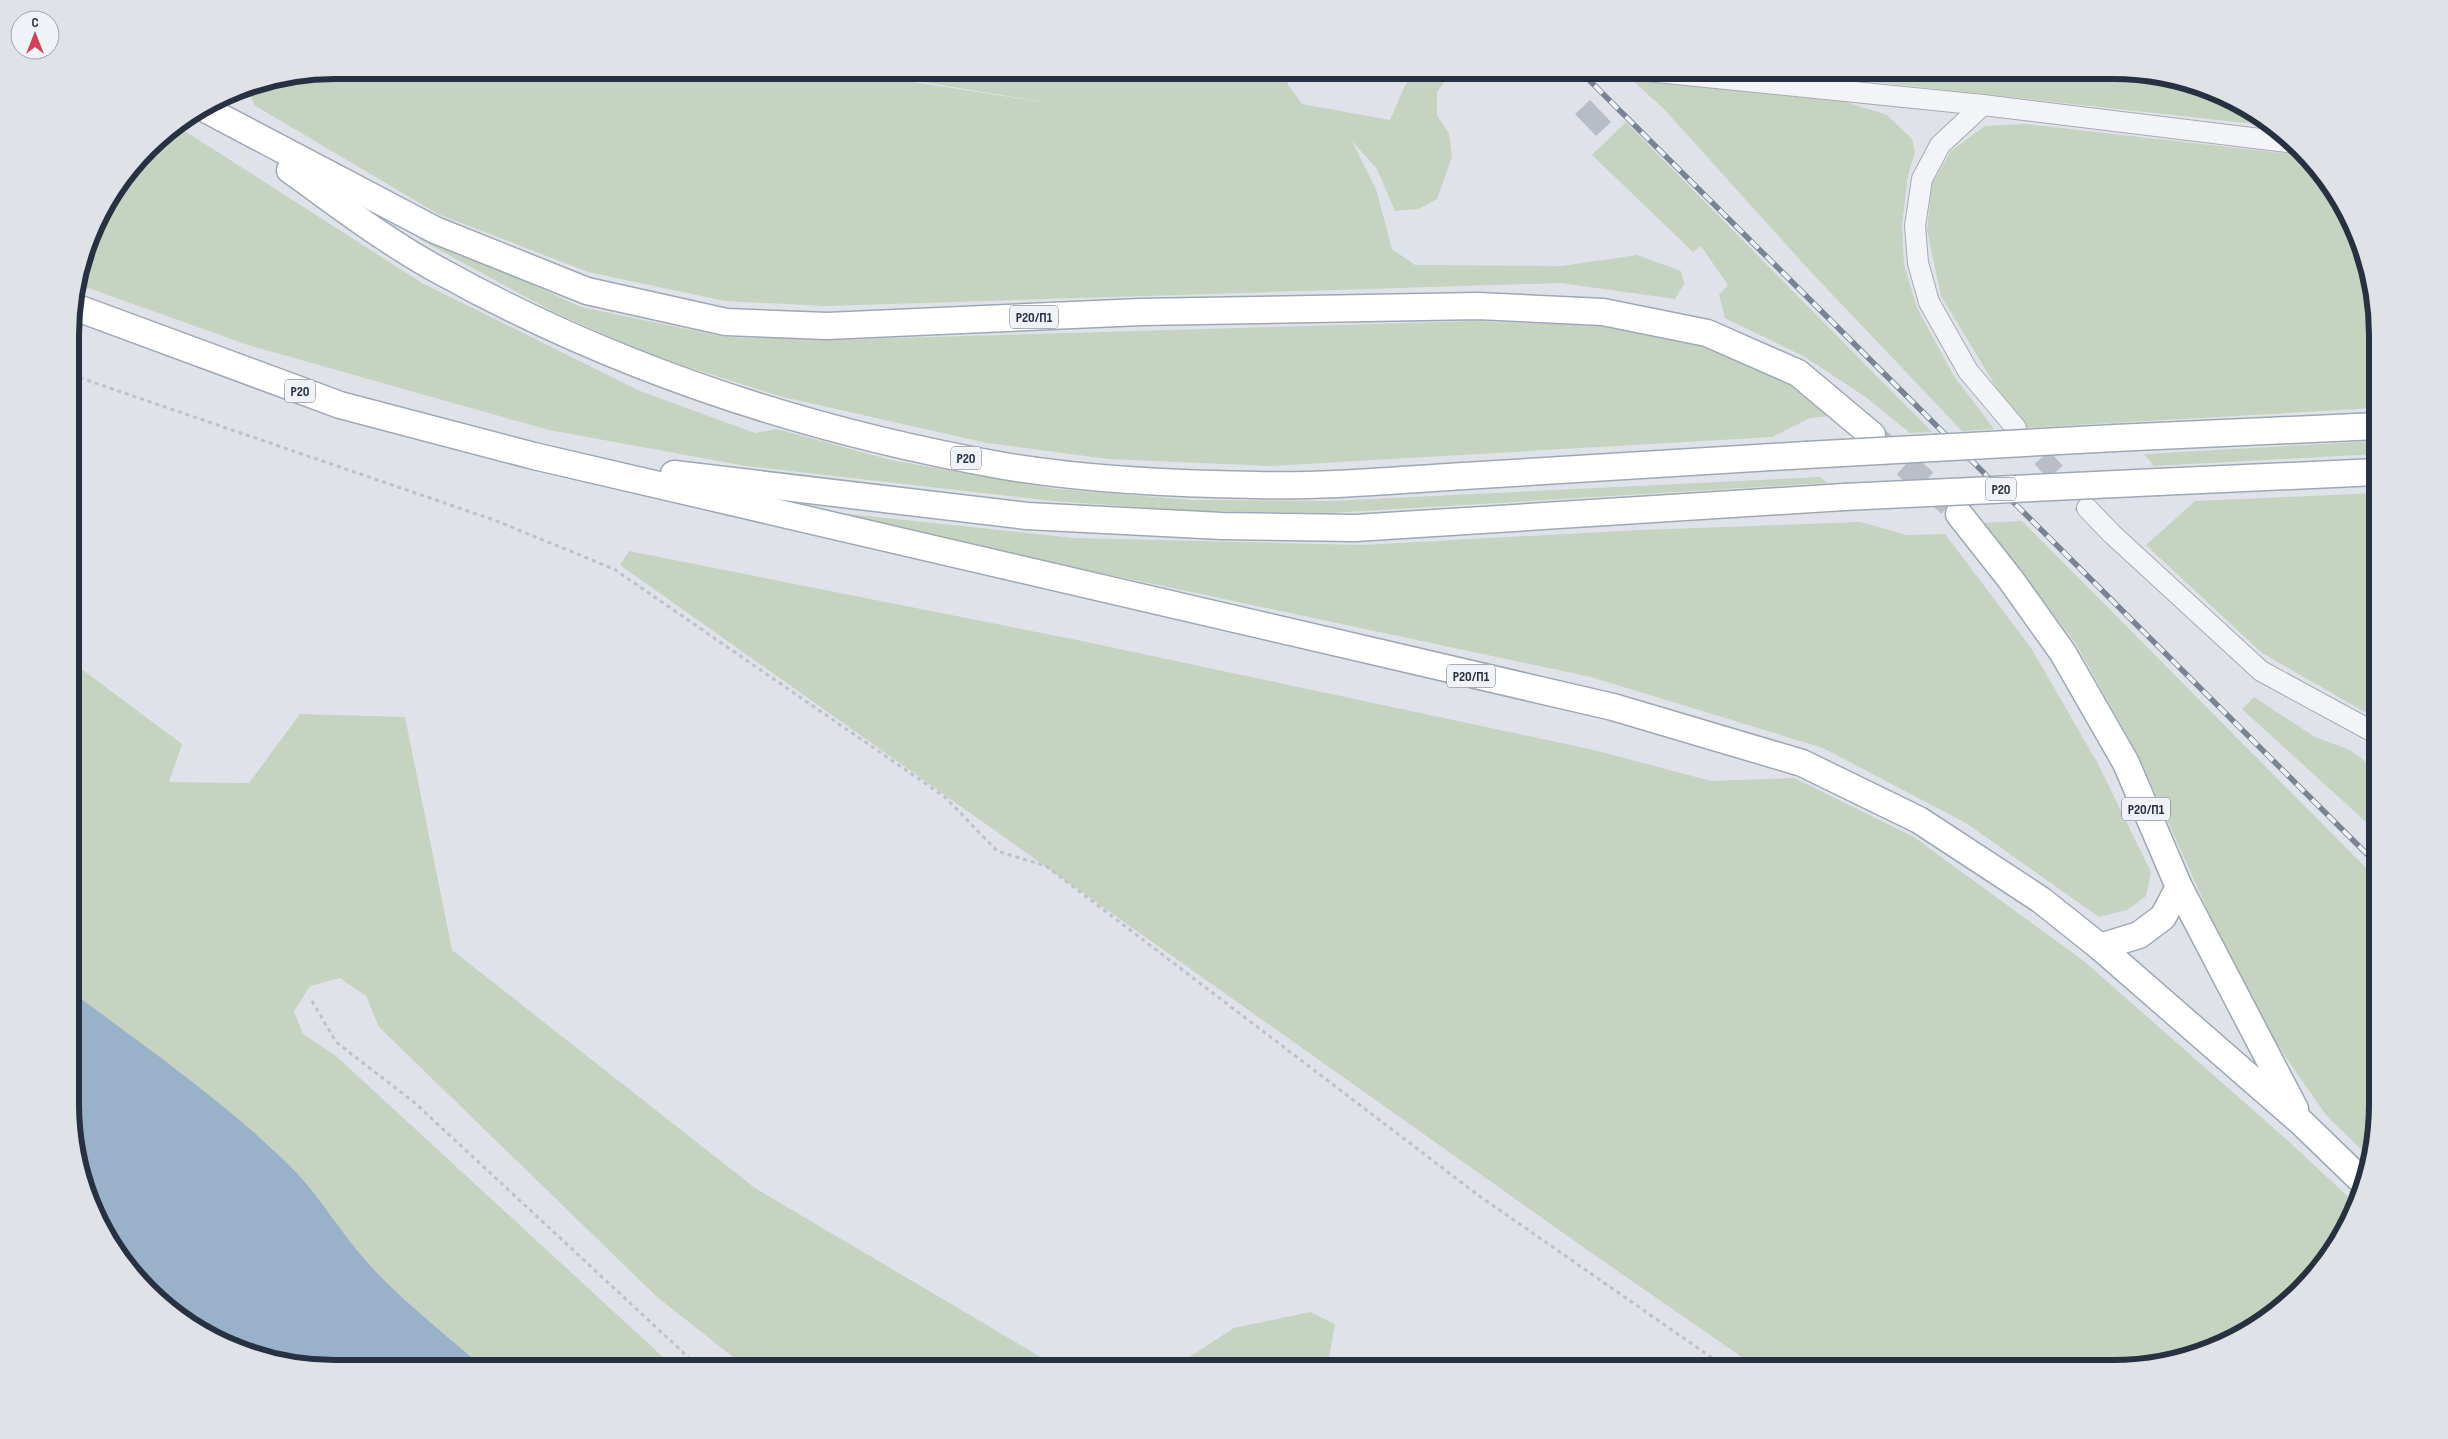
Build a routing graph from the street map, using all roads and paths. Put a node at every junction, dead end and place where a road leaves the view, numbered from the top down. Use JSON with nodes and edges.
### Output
{"nodes":[{"id":1,"x":1751,"y":79,"type":"edge"},
{"id":2,"x":1983,"y":105,"type":"junction"},
{"id":3,"x":212,"y":110,"type":"edge"},
{"id":4,"x":212,"y":111,"type":"edge"},
{"id":5,"x":2281,"y":141,"type":"edge"},
{"id":6,"x":80,"y":309,"type":"edge"},
{"id":7,"x":79,"y":378,"type":"edge"},
{"id":8,"x":2369,"y":426,"type":"edge"},
{"id":9,"x":2016,"y":428,"type":"tunnel mouth"},
{"id":10,"x":1872,"y":435,"type":"tunnel mouth"},
{"id":11,"x":534,"y":456,"type":"junction"},
{"id":12,"x":2369,"y":472,"type":"edge"},
{"id":13,"x":2087,"y":508,"type":"tunnel mouth"},
{"id":14,"x":1959,"y":514,"type":"tunnel mouth"},
{"id":15,"x":2369,"y":730,"type":"edge"},
{"id":16,"x":2180,"y":887,"type":"junction"},
{"id":17,"x":2100,"y":947,"type":"junction"},
{"id":18,"x":312,"y":1002,"type":"dead end"},
{"id":19,"x":2302,"y":1123,"type":"junction"},
{"id":20,"x":2359,"y":1178,"type":"edge"},
{"id":21,"x":692,"y":1360,"type":"edge"},
{"id":22,"x":1715,"y":1360,"type":"edge"}],
"edges":[{"from":1,"to":2,"type":"street"},
{"from":2,"to":5,"type":"street"},
{"from":2,"to":9,"type":"street"},
{"from":3,"to":10,"type":"main road","number":"Р20/П1"},
{"from":4,"to":8,"type":"main road","number":"Р20","bridge":true},
{"from":6,"to":11,"type":"main road","number":"Р20"},
{"from":7,"to":22,"type":"path"},
{"from":11,"to":12,"type":"main road","number":"Р20","bridge":true},
{"from":11,"to":17,"type":"main road","number":"Р20/П1"},
{"from":13,"to":15,"type":"street"},
{"from":14,"to":16,"type":"main road","number":"Р20/П1"},
{"from":16,"to":17,"type":"main road"},
{"from":16,"to":19,"type":"main road","number":"Р20/П1"},
{"from":17,"to":19,"type":"main road","number":"Р20/П1"},
{"from":18,"to":21,"type":"path"},
{"from":19,"to":20,"type":"main road","number":"Р20/П1"}]}
